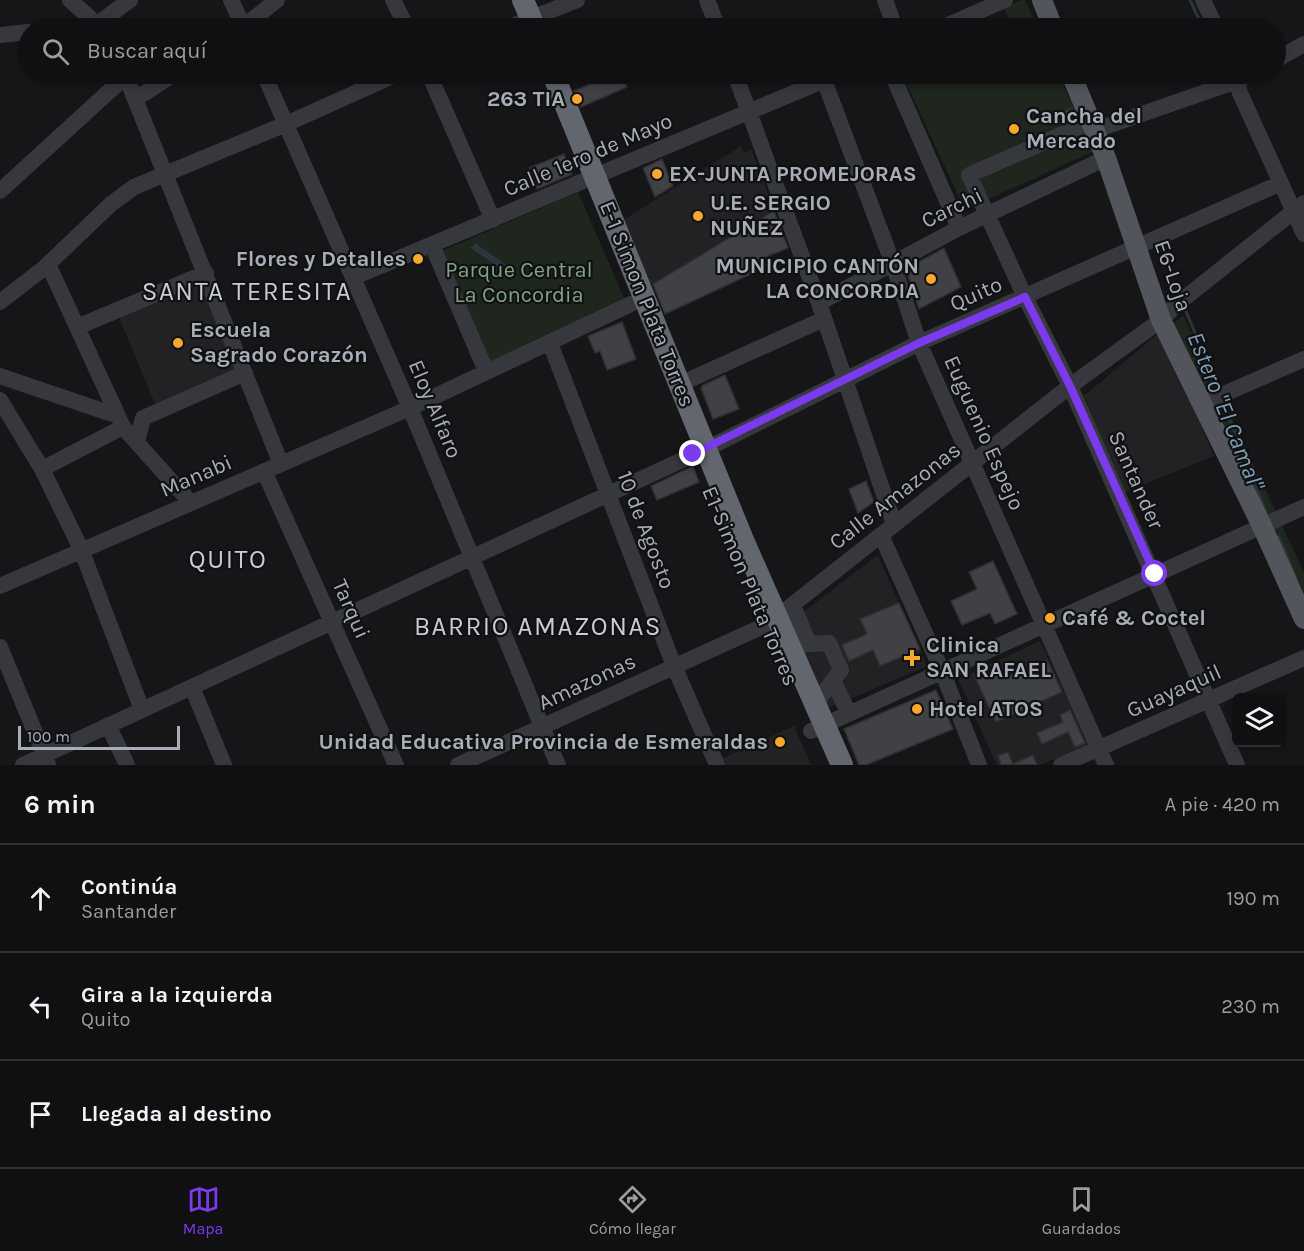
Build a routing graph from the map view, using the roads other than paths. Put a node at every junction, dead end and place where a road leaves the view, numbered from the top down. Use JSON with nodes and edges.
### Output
{"nodes":[{"id":1,"x":70,"y":0,"type":"edge"},
{"id":2,"x":130,"y":0,"type":"edge"},
{"id":3,"x":231,"y":0,"type":"edge"},
{"id":4,"x":277,"y":0,"type":"edge"},
{"id":5,"x":393,"y":0,"type":"edge"},
{"id":6,"x":507,"y":0,"type":"edge"},
{"id":7,"x":577,"y":0,"type":"edge"},
{"id":8,"x":707,"y":0,"type":"edge"},
{"id":9,"x":885,"y":0,"type":"edge"},
{"id":10,"x":1005,"y":0,"type":"edge"},
{"id":11,"x":1042,"y":0,"type":"edge"},
{"id":12,"x":1208,"y":2,"type":"edge"},
{"id":13,"x":89,"y":18,"type":"edge"},
{"id":14,"x":109,"y":18,"type":"edge"},
{"id":15,"x":239,"y":18,"type":"edge"},
{"id":16,"x":255,"y":18,"type":"edge"},
{"id":17,"x":402,"y":18,"type":"edge"},
{"id":18,"x":520,"y":18,"type":"edge"},
{"id":19,"x":530,"y":18,"type":"edge"},
{"id":20,"x":714,"y":18,"type":"edge"},
{"id":21,"x":891,"y":18,"type":"edge"},
{"id":22,"x":964,"y":18,"type":"edge"},
{"id":23,"x":1049,"y":18,"type":"edge"},
{"id":24,"x":1213,"y":18,"type":"edge"},
{"id":25,"x":18,"y":33,"type":"edge"},
{"id":26,"x":0,"y":35,"type":"edge"},
{"id":27,"x":1304,"y":44,"type":"edge"},
{"id":28,"x":1286,"y":54,"type":"edge"},
{"id":29,"x":115,"y":84,"type":"edge"},
{"id":30,"x":131,"y":84,"type":"edge"},
{"id":31,"x":159,"y":84,"type":"edge"},
{"id":32,"x":268,"y":84,"type":"edge"},
{"id":33,"x":375,"y":84,"type":"edge"},
{"id":34,"x":433,"y":84,"type":"edge"},
{"id":35,"x":543,"y":84,"type":"edge"},
{"id":36,"x":556,"y":84,"type":"edge"},
{"id":37,"x":739,"y":84,"type":"edge"},
{"id":38,"x":815,"y":84,"type":"edge"},
{"id":39,"x":833,"y":84,"type":"edge"},
{"id":40,"x":896,"y":84,"type":"edge"},
{"id":41,"x":1075,"y":84,"type":"edge"},
{"id":42,"x":1217,"y":84,"type":"edge"},
{"id":43,"x":1244,"y":84,"type":"edge"},
{"id":44,"x":137,"y":98,"type":"junction"},
{"id":45,"x":749,"y":112,"type":"junction"},
{"id":46,"x":286,"y":124,"type":"junction"},
{"id":47,"x":1092,"y":126,"type":"junction"},
{"id":48,"x":1106,"y":158,"type":"junction"},
{"id":49,"x":166,"y":173,"type":"junction"},
{"id":50,"x":589,"y":180,"type":"junction"},
{"id":51,"x":1281,"y":183,"type":"junction"},
{"id":52,"x":0,"y":191,"type":"edge"},
{"id":53,"x":1299,"y":207,"type":"edge"},
{"id":54,"x":989,"y":215,"type":"junction"},
{"id":55,"x":493,"y":220,"type":"junction"},
{"id":56,"x":959,"y":228,"type":"junction"},
{"id":57,"x":1304,"y":234,"type":"edge"},
{"id":58,"x":432,"y":245,"type":"junction"},
{"id":59,"x":1137,"y":246,"type":"junction"},
{"id":60,"x":48,"y":264,"type":"junction"},
{"id":61,"x":893,"y":264,"type":"junction"},
{"id":62,"x":206,"y":273,"type":"junction"},
{"id":63,"x":354,"y":277,"type":"junction"},
{"id":64,"x":1025,"y":297,"type":"junction"},
{"id":65,"x":1,"y":300,"type":"edge"},
{"id":66,"x":631,"y":304,"type":"junction"},
{"id":67,"x":822,"y":311,"type":"junction"},
{"id":68,"x":1161,"y":320,"type":"junction"},
{"id":69,"x":77,"y":327,"type":"junction"},
{"id":70,"x":550,"y":343,"type":"junction"},
{"id":71,"x":919,"y":343,"type":"junction"},
{"id":72,"x":1304,"y":359,"type":"edge"},
{"id":73,"x":486,"y":371,"type":"junction"},
{"id":74,"x":245,"y":373,"type":"junction"},
{"id":75,"x":0,"y":376,"type":"edge"},
{"id":76,"x":844,"y":380,"type":"junction"},
{"id":77,"x":680,"y":384,"type":"junction"},
{"id":78,"x":1070,"y":386,"type":"junction"},
{"id":79,"x":0,"y":400,"type":"edge"},
{"id":80,"x":1201,"y":404,"type":"junction"},
{"id":81,"x":410,"y":408,"type":"junction"},
{"id":82,"x":121,"y":422,"type":"junction"},
{"id":83,"x":137,"y":442,"type":"junction"},
{"id":84,"x":699,"y":452,"type":"junction"},
{"id":85,"x":972,"y":463,"type":"junction"},
{"id":86,"x":281,"y":464,"type":"junction"},
{"id":87,"x":42,"y":469,"type":"junction"},
{"id":88,"x":264,"y":471,"type":"junction"},
{"id":89,"x":608,"y":494,"type":"junction"},
{"id":90,"x":190,"y":502,"type":"junction"},
{"id":91,"x":1304,"y":507,"type":"edge"},
{"id":92,"x":1262,"y":526,"type":"junction"},
{"id":93,"x":888,"y":530,"type":"junction"},
{"id":94,"x":81,"y":549,"type":"junction"},
{"id":95,"x":472,"y":556,"type":"junction"},
{"id":96,"x":1155,"y":574,"type":"junction"},
{"id":97,"x":0,"y":586,"type":"edge"},
{"id":98,"x":779,"y":615,"type":"junction"},
{"id":99,"x":1304,"y":619,"type":"edge"},
{"id":100,"x":332,"y":622,"type":"junction"},
{"id":101,"x":1046,"y":625,"type":"junction"},
{"id":102,"x":799,"y":645,"type":"junction"},
{"id":103,"x":0,"y":647,"type":"edge"},
{"id":104,"x":1304,"y":658,"type":"edge"},
{"id":105,"x":674,"y":666,"type":"junction"},
{"id":106,"x":942,"y":672,"type":"junction"},
{"id":107,"x":833,"y":680,"type":"junction"},
{"id":108,"x":192,"y":687,"type":"junction"},
{"id":109,"x":1210,"y":700,"type":"junction"},
{"id":110,"x":815,"y":704,"type":"junction"},
{"id":111,"x":142,"y":710,"type":"junction"},
{"id":112,"x":849,"y":714,"type":"junction"},
{"id":113,"x":108,"y":725,"type":"junction"},
{"id":114,"x":544,"y":726,"type":"junction"},
{"id":115,"x":818,"y":728,"type":"junction"},
{"id":116,"x":1099,"y":749,"type":"junction"},
{"id":117,"x":46,"y":760,"type":"edge"},
{"id":118,"x":23,"y":765,"type":"edge"},
{"id":119,"x":127,"y":765,"type":"edge"},
{"id":120,"x":224,"y":765,"type":"edge"},
{"id":121,"x":396,"y":765,"type":"edge"},
{"id":122,"x":458,"y":765,"type":"edge"},
{"id":123,"x":558,"y":765,"type":"edge"},
{"id":124,"x":717,"y":765,"type":"edge"},
{"id":125,"x":826,"y":765,"type":"edge"},
{"id":126,"x":842,"y":765,"type":"edge"},
{"id":127,"x":979,"y":765,"type":"edge"},
{"id":128,"x":1061,"y":765,"type":"edge"},
{"id":129,"x":1106,"y":765,"type":"edge"},
{"id":130,"x":1237,"y":765,"type":"edge"}],
"edges":[{"from":1,"to":13,"type":"street"},
{"from":2,"to":14,"type":"street"},
{"from":3,"to":15,"type":"street"},
{"from":4,"to":16,"type":"street"},
{"from":5,"to":17,"type":"street"},
{"from":6,"to":18,"type":"highway"},
{"from":7,"to":19,"type":"street"},
{"from":8,"to":20,"type":"street"},
{"from":9,"to":21,"type":"street"},
{"from":10,"to":22,"type":"street"},
{"from":11,"to":23,"type":"main road"},
{"from":12,"to":24,"type":"street"},
{"from":25,"to":26,"type":"street"},
{"from":27,"to":28,"type":"street"},
{"from":29,"to":52,"type":"street"},
{"from":30,"to":44,"type":"street"},
{"from":31,"to":44,"type":"street"},
{"from":32,"to":46,"type":"street","name":"Eloy Alfaro"},
{"from":33,"to":46,"type":"street"},
{"from":34,"to":55,"type":"street"},
{"from":35,"to":50,"type":"highway","name":"E1-Simon Plata Torres"},
{"from":36,"to":50,"type":"highway","name":"E-1 Simon Plata Torres"},
{"from":37,"to":45,"type":"street"},
{"from":38,"to":45,"type":"street","name":"Calle 1ero de Mayo"},
{"from":39,"to":61,"type":"street","name":"Euguenio Espejo"},
{"from":40,"to":56,"type":"street"},
{"from":41,"to":47,"type":"main road","name":"E6-Loja"},
{"from":42,"to":47,"type":"street"},
{"from":43,"to":51,"type":"street"},
{"from":44,"to":49,"type":"street"},
{"from":45,"to":50,"type":"street","name":"Calle 1ero de Mayo"},
{"from":45,"to":67,"type":"street"},
{"from":46,"to":49,"type":"street"},
{"from":46,"to":63,"type":"street","name":"Eloy Alfaro"},
{"from":47,"to":48,"type":"main road","name":"E6-Loja"},
{"from":47,"to":54,"type":"street","name":"Santander"},
{"from":48,"to":54,"type":"street","name":"Carchi"},
{"from":48,"to":59,"type":"main road","name":"E6-Loja"},
{"from":49,"to":60,"type":"street"},
{"from":49,"to":62,"type":"street"},
{"from":50,"to":55,"type":"street","name":"Calle 1ero de Mayo"},
{"from":50,"to":66,"type":"highway","name":"E1-Simon Plata Torres"},
{"from":50,"to":77,"type":"highway","name":"E-1 Simon Plata Torres"},
{"from":51,"to":53,"type":"street"},
{"from":51,"to":59,"type":"street","name":"Quito"},
{"from":53,"to":57,"type":"street"},
{"from":53,"to":68,"type":"street","name":"Calle Amazonas"},
{"from":54,"to":56,"type":"street","name":"Carchi"},
{"from":54,"to":64,"type":"street","name":"Santander"},
{"from":55,"to":58,"type":"street","name":"Calle 1ero de Mayo"},
{"from":56,"to":61,"type":"street","name":"Carchi"},
{"from":58,"to":63,"type":"street","name":"Calle 1ero de Mayo"},
{"from":58,"to":73,"type":"street"},
{"from":59,"to":64,"type":"street","name":"Quito"},
{"from":59,"to":68,"type":"main road","name":"E6-Loja"},
{"from":60,"to":65,"type":"street"},
{"from":60,"to":69,"type":"street"},
{"from":61,"to":67,"type":"street","name":"Carchi"},
{"from":61,"to":71,"type":"street","name":"Euguenio Espejo"},
{"from":62,"to":69,"type":"street"},
{"from":62,"to":74,"type":"street"},
{"from":63,"to":81,"type":"street","name":"Eloy Alfaro"},
{"from":64,"to":71,"type":"street","name":"Quito"},
{"from":64,"to":78,"type":"street","name":"Santander"},
{"from":66,"to":70,"type":"street","name":"Manabi"},
{"from":66,"to":84,"type":"highway","name":"E1-Simon Plata Torres"},
{"from":67,"to":76,"type":"street"},
{"from":67,"to":77,"type":"street","name":"Carchi"},
{"from":68,"to":78,"type":"street","name":"Calle Amazonas"},
{"from":68,"to":80,"type":"main road","name":"E6-Loja"},
{"from":69,"to":82,"type":"street"},
{"from":70,"to":73,"type":"street","name":"Manabi"},
{"from":70,"to":89,"type":"street","name":"10 de Agosto"},
{"from":71,"to":76,"type":"street","name":"Quito"},
{"from":71,"to":85,"type":"street","name":"Euguenio Espejo"},
{"from":72,"to":80,"type":"street"},
{"from":73,"to":81,"type":"street","name":"Manabi"},
{"from":74,"to":83,"type":"street"},
{"from":74,"to":86,"type":"street"},
{"from":75,"to":82,"type":"street"},
{"from":76,"to":84,"type":"street","name":"Quito"},
{"from":76,"to":93,"type":"street"},
{"from":77,"to":84,"type":"highway","name":"E-1 Simon Plata Torres"},
{"from":78,"to":85,"type":"street","name":"Calle Amazonas"},
{"from":78,"to":96,"type":"street","name":"Santander"},
{"from":79,"to":87,"type":"street"},
{"from":80,"to":92,"type":"main road","name":"E6-Loja"},
{"from":81,"to":86,"type":"street","name":"Manabi"},
{"from":81,"to":95,"type":"street","name":"Eloy Alfaro"},
{"from":82,"to":83,"type":"street"},
{"from":82,"to":87,"type":"street"},
{"from":83,"to":90,"type":"street"},
{"from":84,"to":89,"type":"street","name":"Quito"},
{"from":84,"to":98,"type":"highway","name":"E1-Simon Plata Torres"},
{"from":85,"to":93,"type":"street","name":"Calle Amazonas"},
{"from":85,"to":101,"type":"street","name":"Euguenio Espejo"},
{"from":86,"to":88,"type":"street","name":"Manabi"},
{"from":87,"to":94,"type":"street"},
{"from":88,"to":90,"type":"street","name":"Manabi"},
{"from":88,"to":100,"type":"street","name":"Tarqui"},
{"from":89,"to":95,"type":"street","name":"Quito"},
{"from":89,"to":105,"type":"street","name":"10 de Agosto"},
{"from":90,"to":94,"type":"street","name":"Manabi"},
{"from":91,"to":92,"type":"street"},
{"from":92,"to":96,"type":"street"},
{"from":92,"to":99,"type":"main road","name":"E6-Loja"},
{"from":93,"to":98,"type":"street","name":"Calle Amazonas"},
{"from":93,"to":106,"type":"street"},
{"from":94,"to":97,"type":"street","name":"Manabi"},
{"from":94,"to":111,"type":"street"},
{"from":95,"to":100,"type":"street","name":"Quito"},
{"from":95,"to":114,"type":"street","name":"Eloy Alfaro"},
{"from":96,"to":101,"type":"street"},
{"from":96,"to":109,"type":"street","name":"Santander"},
{"from":98,"to":102,"type":"highway"},
{"from":98,"to":105,"type":"street","name":"Amazonas"},
{"from":98,"to":115,"type":"highway","name":"E1-Simon Plata Torres"},
{"from":100,"to":108,"type":"street","name":"Quito"},
{"from":100,"to":121,"type":"street","name":"Tarqui"},
{"from":101,"to":106,"type":"street"},
{"from":101,"to":116,"type":"street","name":"Euguenio Espejo"},
{"from":102,"to":107,"type":"street"},
{"from":102,"to":110,"type":"highway"},
{"from":103,"to":117,"type":"street"},
{"from":104,"to":109,"type":"street","name":"Guayaquil"},
{"from":105,"to":114,"type":"street","name":"Amazonas"},
{"from":105,"to":124,"type":"street","name":"10 de Agosto"},
{"from":106,"to":112,"type":"street"},
{"from":106,"to":127,"type":"street"},
{"from":107,"to":110,"type":"street"},
{"from":107,"to":112,"type":"street"},
{"from":108,"to":111,"type":"street","name":"Quito"},
{"from":108,"to":120,"type":"street"},
{"from":109,"to":116,"type":"street","name":"Guayaquil"},
{"from":109,"to":130,"type":"street","name":"Santander"},
{"from":110,"to":115,"type":"highway"},
{"from":111,"to":113,"type":"street","name":"Quito"},
{"from":112,"to":115,"type":"street"},
{"from":113,"to":117,"type":"street","name":"Quito"},
{"from":113,"to":119,"type":"street"},
{"from":114,"to":122,"type":"street","name":"Amazonas"},
{"from":114,"to":123,"type":"street","name":"Eloy Alfaro"},
{"from":115,"to":125,"type":"highway","name":"E1-Simon Plata Torres"},
{"from":115,"to":126,"type":"highway"},
{"from":116,"to":128,"type":"street","name":"Guayaquil"},
{"from":116,"to":129,"type":"street","name":"Euguenio Espejo"},
{"from":117,"to":118,"type":"street","name":"Quito"}]}
